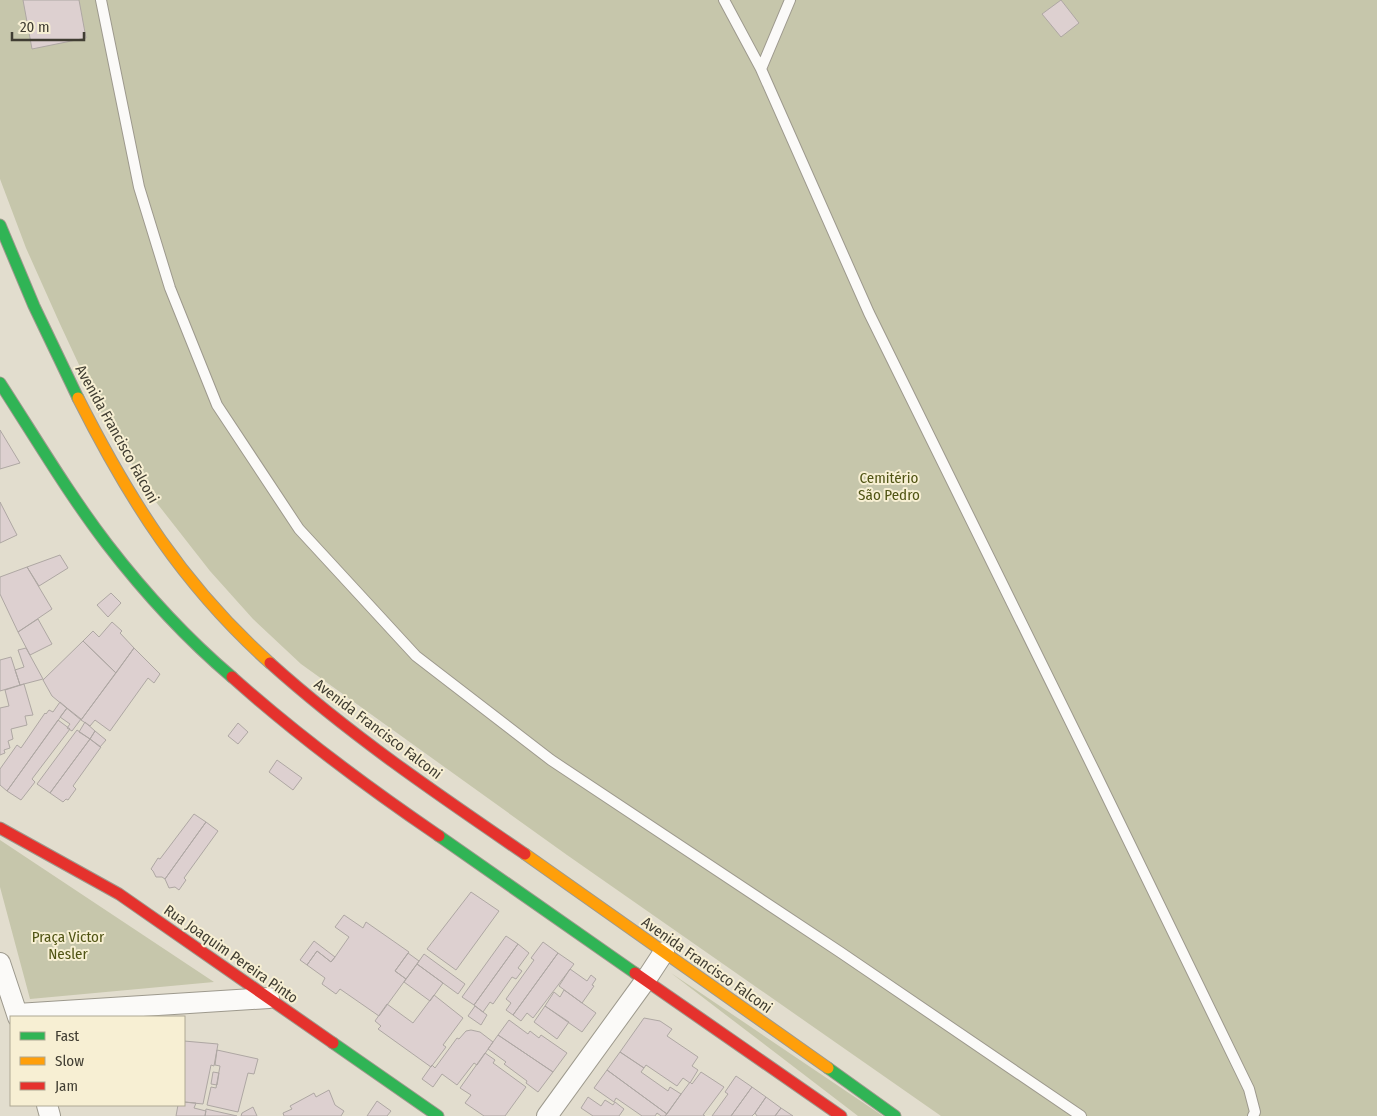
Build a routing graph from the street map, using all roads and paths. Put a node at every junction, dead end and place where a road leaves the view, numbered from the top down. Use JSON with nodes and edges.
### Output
{"nodes":[{"id":1,"x":101,"y":0,"type":"edge"},
{"id":2,"x":724,"y":0,"type":"edge"},
{"id":3,"x":790,"y":0,"type":"edge"},
{"id":4,"x":760,"y":69,"type":"junction"},
{"id":5,"x":0,"y":225,"type":"edge"},
{"id":6,"x":0,"y":242,"type":"edge"},
{"id":7,"x":11,"y":254,"type":"junction"},
{"id":8,"x":4,"y":271,"type":"dead end"},
{"id":9,"x":0,"y":383,"type":"edge"},
{"id":10,"x":0,"y":828,"type":"edge"},
{"id":11,"x":664,"y":952,"type":"junction"},
{"id":12,"x":0,"y":963,"type":"edge"},
{"id":13,"x":645,"y":981,"type":"junction"},
{"id":14,"x":269,"y":998,"type":"junction"},
{"id":15,"x":17,"y":1016,"type":"edge"},
{"id":16,"x":438,"y":1116,"type":"edge"},
{"id":17,"x":547,"y":1116,"type":"edge"},
{"id":18,"x":841,"y":1116,"type":"edge"},
{"id":19,"x":895,"y":1116,"type":"edge"},
{"id":20,"x":1081,"y":1116,"type":"edge"},
{"id":21,"x":1253,"y":1116,"type":"edge"}],
"edges":[{"from":1,"to":20,"type":"lane"},
{"from":2,"to":4,"type":"lane"},
{"from":3,"to":4,"type":"lane"},
{"from":4,"to":21,"type":"lane"},
{"from":5,"to":7,"type":"main road","name":"Avenida Francisco Falconi"},
{"from":6,"to":7,"type":"main road"},
{"from":7,"to":8,"type":"main road"},
{"from":7,"to":11,"type":"main road","name":"Avenida Francisco Falconi"},
{"from":9,"to":13,"type":"main road"},
{"from":10,"to":14,"type":"main road","name":"Rua Joaquim Pereira Pinto"},
{"from":11,"to":13,"type":"street"},
{"from":11,"to":19,"type":"main road","name":"Avenida Francisco Falconi"},
{"from":12,"to":15,"type":"street"},
{"from":13,"to":17,"type":"street"},
{"from":13,"to":18,"type":"main road"},
{"from":14,"to":15,"type":"street"},
{"from":14,"to":16,"type":"main road","name":"Rua Joaquim Pereira Pinto"}]}
